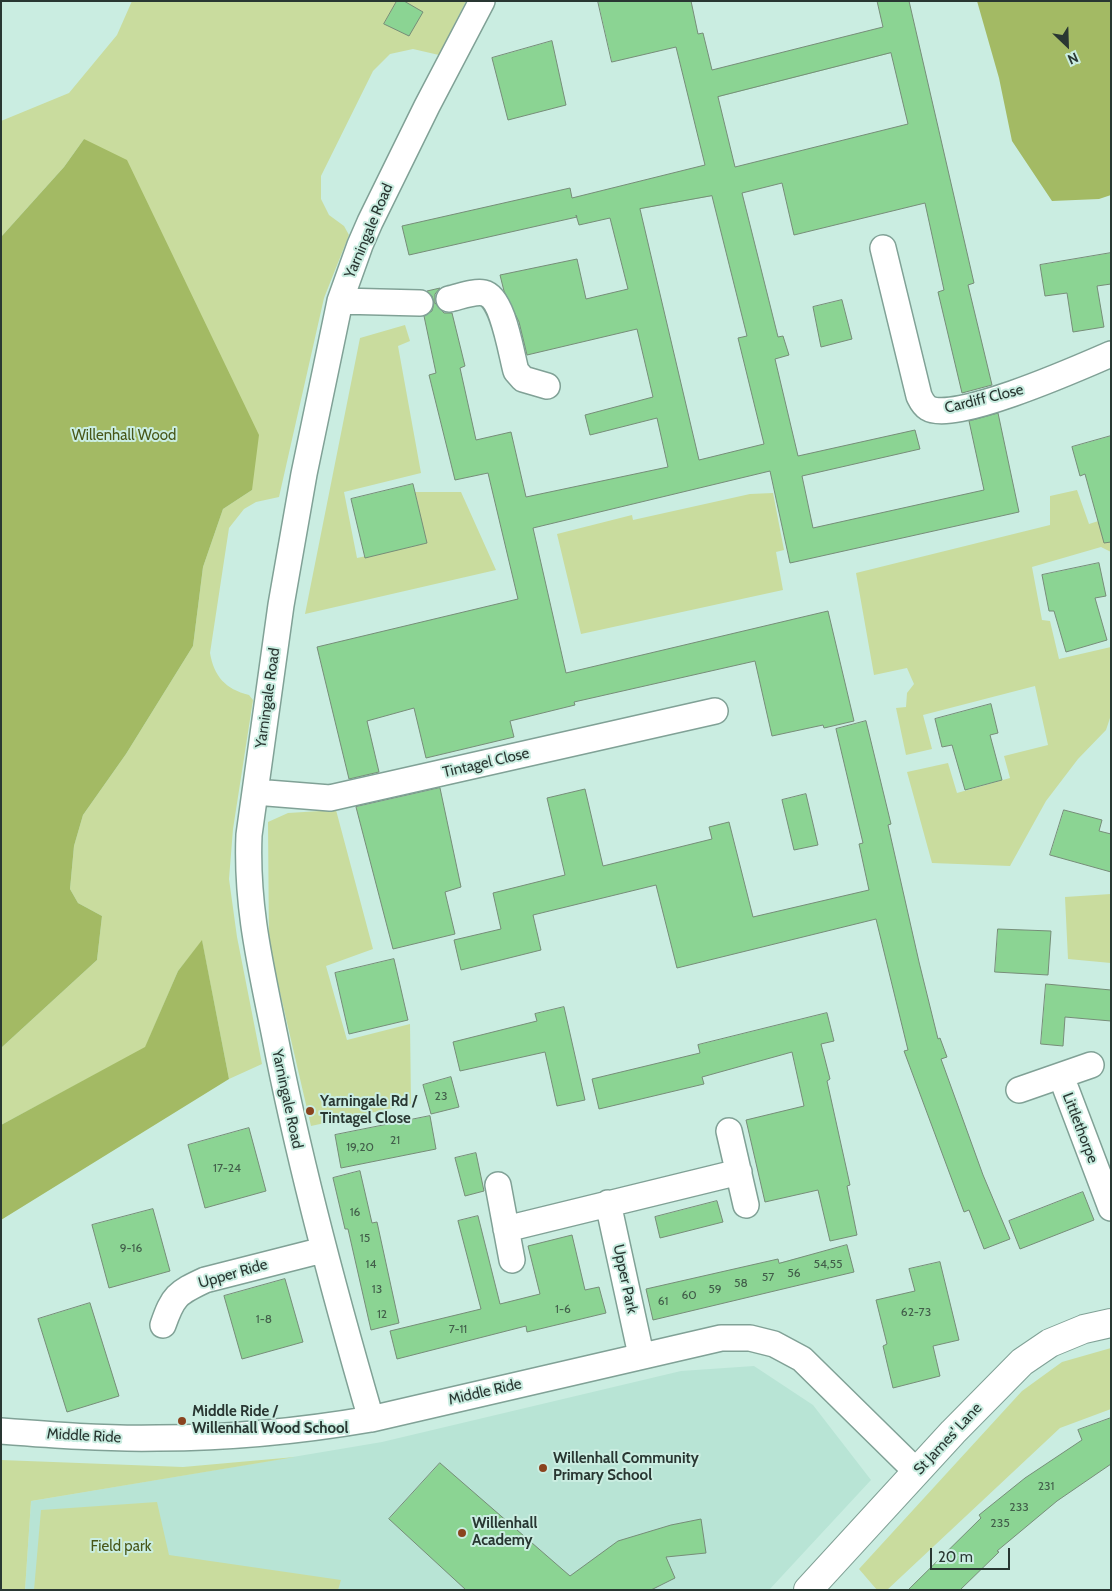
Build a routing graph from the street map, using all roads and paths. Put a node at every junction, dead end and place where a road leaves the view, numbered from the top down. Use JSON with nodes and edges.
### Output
{"nodes":[{"id":1,"x":482,"y":1,"type":"edge"},
{"id":2,"x":883,"y":248,"type":"dead end"},
{"id":3,"x":449,"y":299,"type":"dead end"},
{"id":4,"x":340,"y":301,"type":"junction"},
{"id":5,"x":420,"y":303,"type":"dead end"},
{"id":6,"x":1111,"y":354,"type":"edge"},
{"id":7,"x":547,"y":386,"type":"dead end"},
{"id":8,"x":715,"y":711,"type":"dead end"},
{"id":9,"x":255,"y":792,"type":"junction"},
{"id":10,"x":1091,"y":1065,"type":"dead end"},
{"id":11,"x":1061,"y":1076,"type":"junction"},
{"id":12,"x":1019,"y":1090,"type":"dead end"},
{"id":13,"x":729,"y":1132,"type":"dead end"},
{"id":14,"x":739,"y":1172,"type":"junction"},
{"id":15,"x":498,"y":1185,"type":"dead end"},
{"id":16,"x":608,"y":1203,"type":"junction"},
{"id":17,"x":746,"y":1205,"type":"dead end"},
{"id":18,"x":1111,"y":1208,"type":"edge"},
{"id":19,"x":506,"y":1229,"type":"junction"},
{"id":20,"x":322,"y":1250,"type":"junction"},
{"id":21,"x":512,"y":1260,"type":"dead end"},
{"id":22,"x":1111,"y":1323,"type":"edge"},
{"id":23,"x":163,"y":1325,"type":"dead end"},
{"id":24,"x":641,"y":1355,"type":"junction"},
{"id":25,"x":371,"y":1419,"type":"junction"},
{"id":26,"x":1,"y":1431,"type":"edge"},
{"id":27,"x":916,"y":1472,"type":"junction"},
{"id":28,"x":808,"y":1590,"type":"edge"}],
"edges":[{"from":1,"to":4,"type":"street","name":"Yarningale Road"},
{"from":2,"to":6,"type":"street","name":"Cardiff Close"},
{"from":3,"to":7,"type":"street"},
{"from":4,"to":5,"type":"street"},
{"from":4,"to":9,"type":"street","name":"Yarningale Road"},
{"from":8,"to":9,"type":"street","name":"Tintagel Close"},
{"from":9,"to":20,"type":"street","name":"Yarningale Road"},
{"from":10,"to":11,"type":"street","name":"Littlethorpe"},
{"from":11,"to":12,"type":"street","name":"Littlethorpe"},
{"from":11,"to":18,"type":"street","name":"Littlethorpe"},
{"from":13,"to":14,"type":"street"},
{"from":14,"to":16,"type":"street"},
{"from":14,"to":17,"type":"street"},
{"from":15,"to":19,"type":"street"},
{"from":16,"to":19,"type":"street"},
{"from":16,"to":24,"type":"street","name":"Upper Park"},
{"from":19,"to":21,"type":"street"},
{"from":20,"to":23,"type":"street","name":"Upper Ride"},
{"from":20,"to":25,"type":"street","name":"Yarningale Road"},
{"from":22,"to":27,"type":"street","name":"St James' Lane"},
{"from":24,"to":25,"type":"street","name":"Middle Ride"},
{"from":24,"to":27,"type":"street","name":"Middle Ride"},
{"from":25,"to":26,"type":"street","name":"Middle Ride"},
{"from":27,"to":28,"type":"street","name":"St James' Lane"}]}
